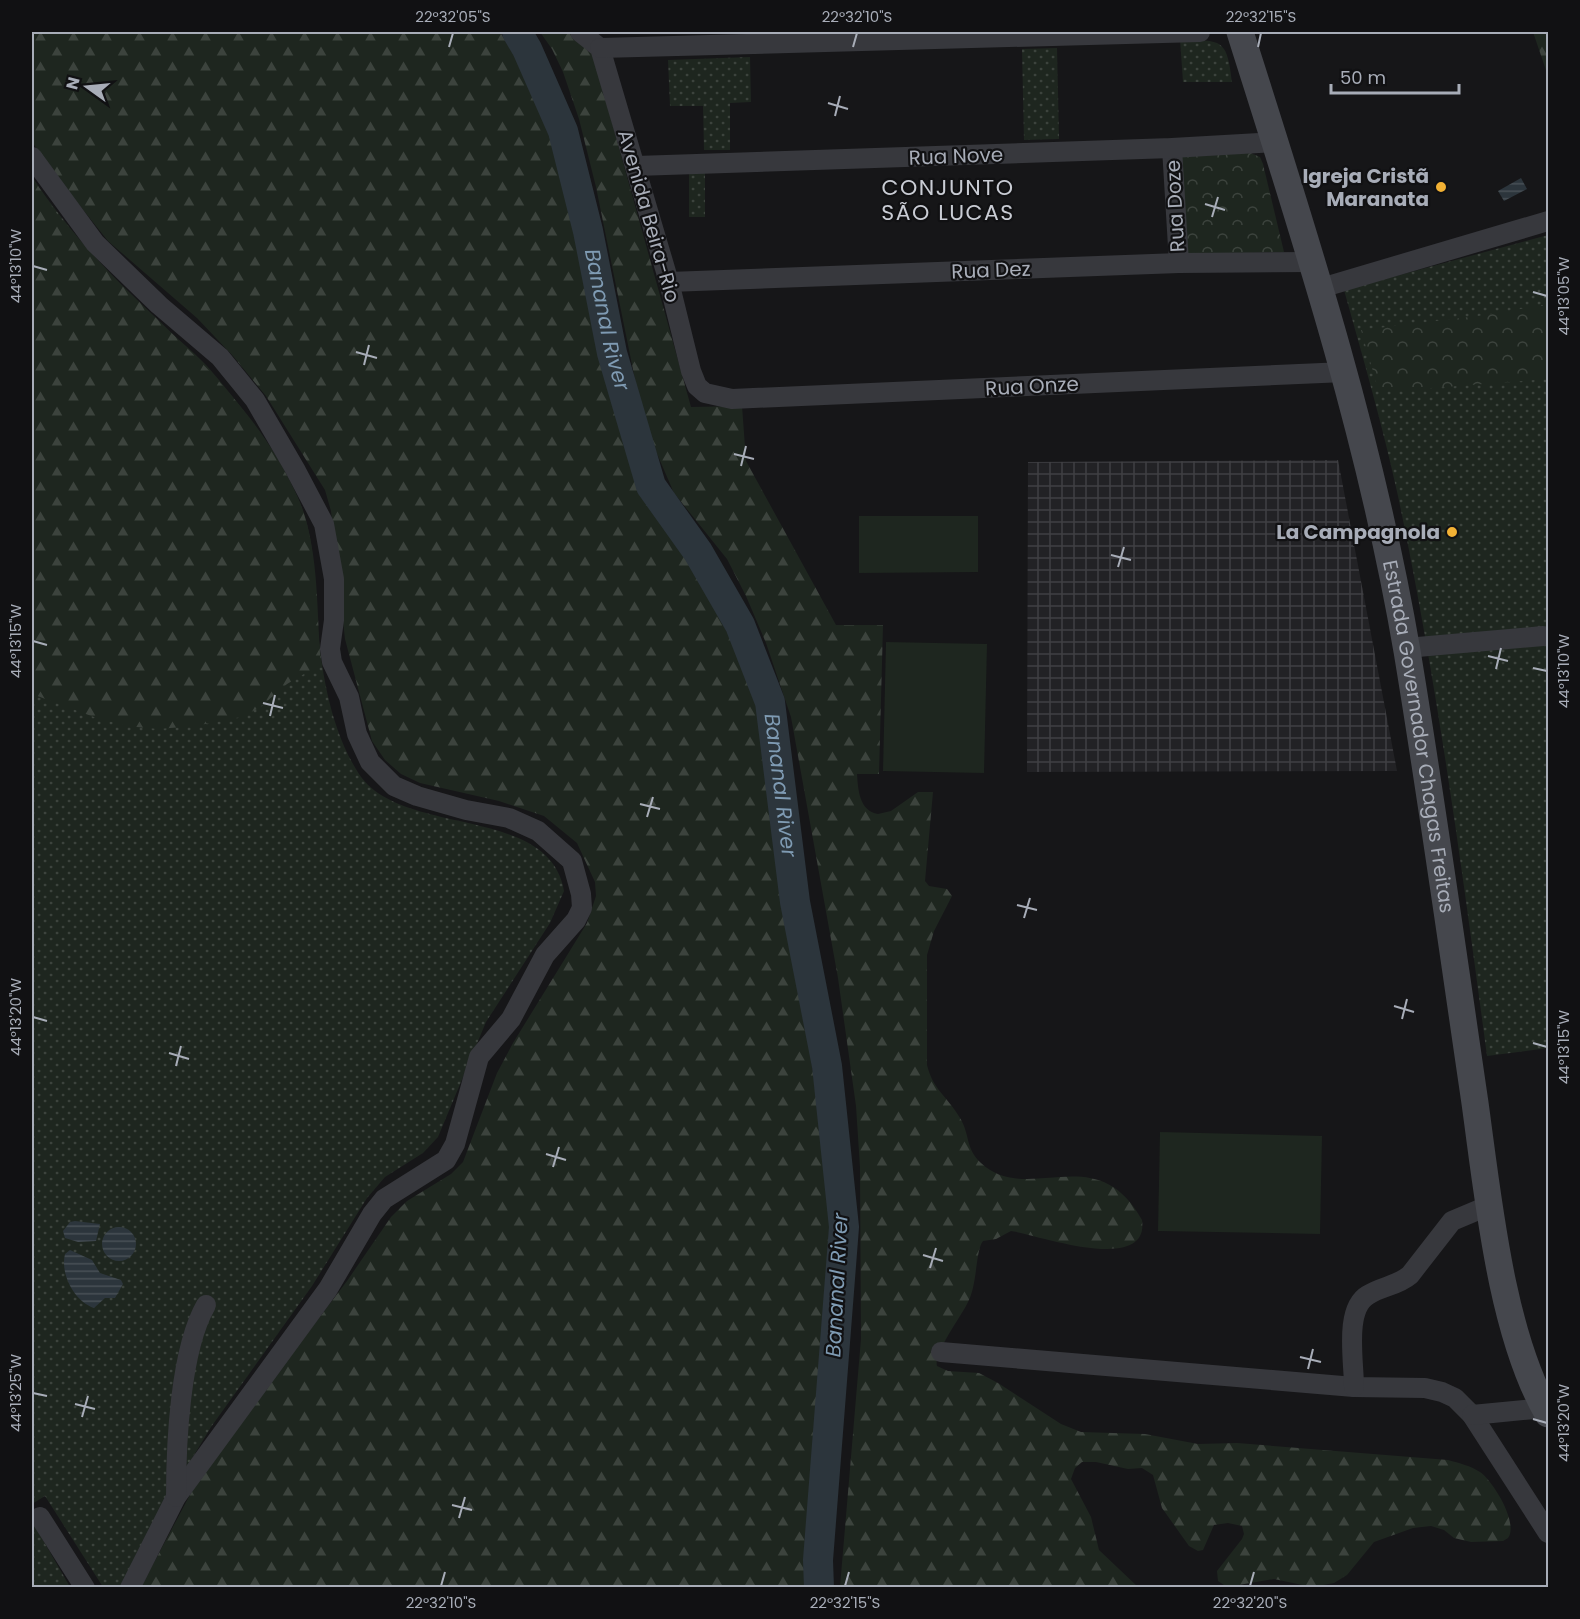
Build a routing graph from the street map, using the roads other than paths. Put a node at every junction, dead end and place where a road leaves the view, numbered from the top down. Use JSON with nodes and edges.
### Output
{"nodes":[{"id":1,"x":580,"y":32,"type":"edge"},
{"id":2,"x":1200,"y":32,"type":"edge"},
{"id":3,"x":1240,"y":32,"type":"edge"},
{"id":4,"x":600,"y":48,"type":"junction"},
{"id":5,"x":1275,"y":142,"type":"junction"},
{"id":6,"x":1172,"y":148,"type":"junction"},
{"id":7,"x":32,"y":157,"type":"edge"},
{"id":8,"x":636,"y":166,"type":"junction"},
{"id":9,"x":1548,"y":221,"type":"edge"},
{"id":10,"x":1314,"y":262,"type":"junction"},
{"id":11,"x":1179,"y":263,"type":"junction"},
{"id":12,"x":669,"y":282,"type":"junction"},
{"id":13,"x":1321,"y":288,"type":"junction"},
{"id":14,"x":1345,"y":372,"type":"junction"},
{"id":15,"x":718,"y":397,"type":"joint"},
{"id":16,"x":1543,"y":636,"type":"dead end"},
{"id":17,"x":1406,"y":648,"type":"junction"},
{"id":18,"x":1490,"y":1205,"type":"junction"},
{"id":19,"x":206,"y":1305,"type":"dead end"},
{"id":20,"x":941,"y":1352,"type":"dead end"},
{"id":21,"x":1354,"y":1387,"type":"junction"},
{"id":22,"x":1547,"y":1411,"type":"edge"},
{"id":23,"x":1472,"y":1415,"type":"junction"},
{"id":24,"x":176,"y":1497,"type":"junction"},
{"id":25,"x":40,"y":1517,"type":"dead end"},
{"id":26,"x":1548,"y":1533,"type":"edge"},
{"id":27,"x":85,"y":1587,"type":"edge"},
{"id":28,"x":130,"y":1587,"type":"edge"}],
"edges":[{"from":1,"to":4,"type":"street"},
{"from":2,"to":4,"type":"street"},
{"from":3,"to":5,"type":"main road","name":"Estrada Governador Chagas Freitas"},
{"from":4,"to":8,"type":"street","name":"Avenida Beira-Rio"},
{"from":5,"to":6,"type":"street","name":"Rua Nove"},
{"from":5,"to":10,"type":"main road","name":"Estrada Governador Chagas Freitas"},
{"from":6,"to":8,"type":"street","name":"Rua Nove"},
{"from":6,"to":11,"type":"street","name":"Rua Doze"},
{"from":7,"to":24,"type":"street"},
{"from":8,"to":12,"type":"street","name":"Avenida Beira-Rio"},
{"from":9,"to":13,"type":"street"},
{"from":10,"to":11,"type":"street","name":"Rua Dez"},
{"from":10,"to":13,"type":"main road","name":"Estrada Governador Chagas Freitas"},
{"from":11,"to":12,"type":"street","name":"Rua Dez"},
{"from":12,"to":15,"type":"street","name":"Avenida Beira-Rio"},
{"from":13,"to":14,"type":"main road","name":"Estrada Governador Chagas Freitas"},
{"from":14,"to":15,"type":"street","name":"Rua Onze"},
{"from":14,"to":17,"type":"main road","name":"Estrada Governador Chagas Freitas"},
{"from":16,"to":17,"type":"street"},
{"from":17,"to":18,"type":"main road","name":"Estrada Governador Chagas Freitas"},
{"from":18,"to":21,"type":"street"},
{"from":18,"to":22,"type":"main road","name":"Estrada Governador Chagas Freitas"},
{"from":19,"to":24,"type":"street"},
{"from":20,"to":21,"type":"street"},
{"from":21,"to":23,"type":"street"},
{"from":22,"to":23,"type":"street"},
{"from":23,"to":26,"type":"street"},
{"from":24,"to":28,"type":"street"},
{"from":25,"to":27,"type":"street"}]}
